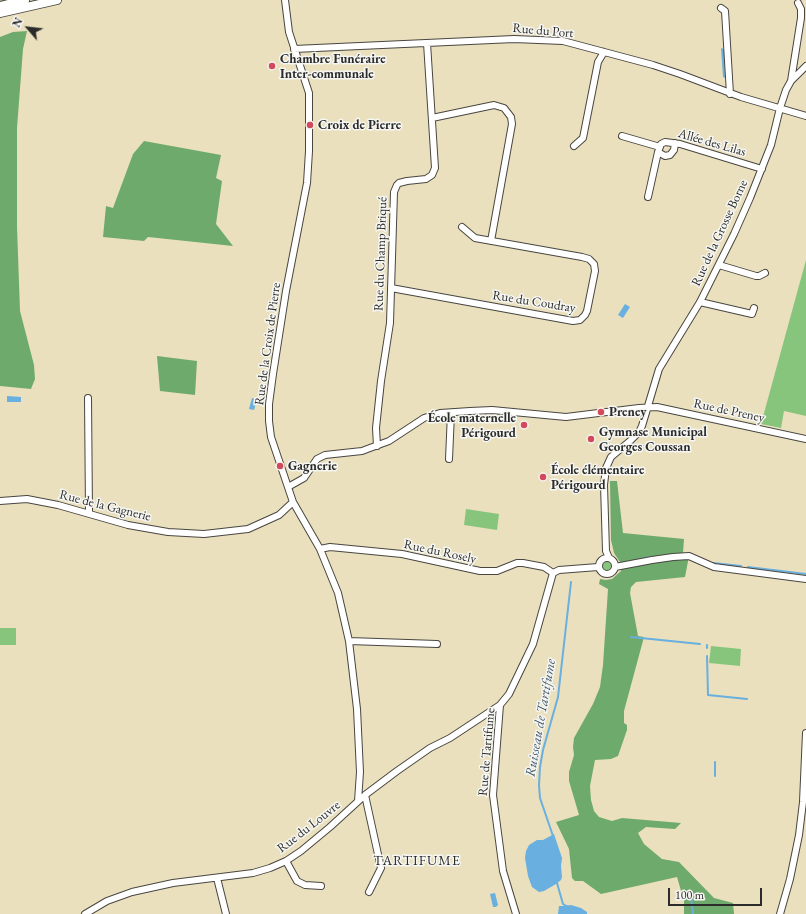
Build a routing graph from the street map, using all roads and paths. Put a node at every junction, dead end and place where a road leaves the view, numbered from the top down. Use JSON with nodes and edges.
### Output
{"nodes":[{"id":1,"x":25,"y":0,"type":"edge"},
{"id":2,"x":57,"y":0,"type":"edge"},
{"id":3,"x":284,"y":0,"type":"edge"},
{"id":4,"x":798,"y":3,"type":"dead end"},
{"id":5,"x":0,"y":6,"type":"edge"},
{"id":6,"x":721,"y":8,"type":"dead end"},
{"id":7,"x":0,"y":13,"type":"edge"},
{"id":8,"x":427,"y":43,"type":"junction"},
{"id":9,"x":294,"y":49,"type":"junction"},
{"id":10,"x":604,"y":52,"type":"junction"},
{"id":11,"x":806,"y":66,"type":"edge"},
{"id":12,"x":791,"y":81,"type":"junction"},
{"id":13,"x":730,"y":94,"type":"junction"},
{"id":14,"x":780,"y":108,"type":"junction"},
{"id":15,"x":806,"y":116,"type":"edge"},
{"id":16,"x":432,"y":118,"type":"junction"},
{"id":17,"x":622,"y":136,"type":"dead end"},
{"id":18,"x":675,"y":142,"type":"junction"},
{"id":19,"x":574,"y":146,"type":"dead end"},
{"id":20,"x":659,"y":149,"type":"junction"},
{"id":21,"x":762,"y":169,"type":"junction"},
{"id":22,"x":648,"y":197,"type":"dead end"},
{"id":23,"x":462,"y":227,"type":"dead end"},
{"id":24,"x":491,"y":241,"type":"junction"},
{"id":25,"x":719,"y":265,"type":"junction"},
{"id":26,"x":765,"y":273,"type":"dead end"},
{"id":27,"x":391,"y":288,"type":"junction"},
{"id":28,"x":700,"y":302,"type":"junction"},
{"id":29,"x":754,"y":308,"type":"dead end"},
{"id":30,"x":88,"y":398,"type":"dead end"},
{"id":31,"x":647,"y":407,"type":"junction"},
{"id":32,"x":451,"y":412,"type":"junction"},
{"id":33,"x":806,"y":439,"type":"edge"},
{"id":34,"x":377,"y":446,"type":"junction"},
{"id":35,"x":449,"y":459,"type":"dead end"},
{"id":36,"x":288,"y":487,"type":"junction"},
{"id":37,"x":0,"y":501,"type":"edge"},
{"id":38,"x":293,"y":502,"type":"junction"},
{"id":39,"x":89,"y":513,"type":"junction"},
{"id":40,"x":320,"y":549,"type":"junction"},
{"id":41,"x":609,"y":558,"type":"junction"},
{"id":42,"x":598,"y":567,"type":"junction"},
{"id":43,"x":615,"y":567,"type":"junction"},
{"id":44,"x":554,"y":573,"type":"junction"},
{"id":45,"x":806,"y":579,"type":"edge"},
{"id":46,"x":349,"y":641,"type":"junction"},
{"id":47,"x":437,"y":644,"type":"dead end"},
{"id":48,"x":500,"y":705,"type":"junction"},
{"id":49,"x":806,"y":733,"type":"edge"},
{"id":50,"x":365,"y":795,"type":"junction"},
{"id":51,"x":358,"y":801,"type":"junction"},
{"id":52,"x":286,"y":861,"type":"junction"},
{"id":53,"x":217,"y":878,"type":"junction"},
{"id":54,"x":320,"y":886,"type":"dead end"},
{"id":55,"x":369,"y":892,"type":"dead end"},
{"id":56,"x":84,"y":914,"type":"edge"},
{"id":57,"x":226,"y":914,"type":"edge"},
{"id":58,"x":516,"y":914,"type":"edge"},
{"id":59,"x":780,"y":914,"type":"edge"}],
"edges":[{"from":1,"to":5,"type":"main road"},
{"from":2,"to":7,"type":"main road"},
{"from":3,"to":9,"type":"street","name":"Rue de la Croix de Pierre"},
{"from":4,"to":12,"type":"street"},
{"from":6,"to":13,"type":"street"},
{"from":8,"to":9,"type":"street","name":"Rue du Port"},
{"from":8,"to":10,"type":"street","name":"Rue du Port"},
{"from":8,"to":16,"type":"street","name":"Rue du Champ Briqué"},
{"from":9,"to":36,"type":"street","name":"Rue de la Croix de Pierre"},
{"from":10,"to":13,"type":"street","name":"Rue du Port"},
{"from":10,"to":19,"type":"street"},
{"from":11,"to":12,"type":"street","name":"Rue de la Grosse Borne"},
{"from":12,"to":14,"type":"street","name":"Rue de la Grosse Borne"},
{"from":13,"to":14,"type":"street","name":"Rue du Port"},
{"from":14,"to":15,"type":"street","name":"Rue du Port"},
{"from":14,"to":21,"type":"street","name":"Rue de la Grosse Borne"},
{"from":16,"to":24,"type":"street"},
{"from":16,"to":27,"type":"street","name":"Rue du Champ Briqué"},
{"from":17,"to":20,"type":"street"},
{"from":18,"to":20,"type":"street","name":"Allée des Lilas"},
{"from":18,"to":20,"type":"street"},
{"from":18,"to":21,"type":"street","name":"Allée des Lilas"},
{"from":20,"to":22,"type":"street"},
{"from":21,"to":25,"type":"street","name":"Rue de la Grosse Borne"},
{"from":23,"to":24,"type":"street","name":"Rue du Coudray"},
{"from":24,"to":27,"type":"street","name":"Rue du Coudray"},
{"from":25,"to":26,"type":"street"},
{"from":25,"to":28,"type":"street","name":"Rue de la Grosse Borne"},
{"from":27,"to":34,"type":"street","name":"Rue du Champ Briqué"},
{"from":28,"to":29,"type":"street"},
{"from":28,"to":31,"type":"street","name":"Rue de la Grosse Borne"},
{"from":30,"to":39,"type":"street"},
{"from":31,"to":32,"type":"street","name":"Rue de Preney"},
{"from":31,"to":33,"type":"street","name":"Rue de Preney"},
{"from":31,"to":41,"type":"street"},
{"from":32,"to":34,"type":"street","name":"Rue de Preney"},
{"from":32,"to":35,"type":"street"},
{"from":34,"to":36,"type":"street","name":"Rue de Preney"},
{"from":36,"to":38,"type":"street","name":"Rue de la Croix de Pierre"},
{"from":37,"to":39,"type":"street","name":"Rue de la Gagnerie"},
{"from":38,"to":39,"type":"street","name":"Rue de la Gagnerie"},
{"from":38,"to":40,"type":"street","name":"Rue de la Croix de Pierre"},
{"from":40,"to":44,"type":"street","name":"Rue du Rosely"},
{"from":40,"to":46,"type":"street","name":"Rue de la Croix de Pierre"},
{"from":41,"to":42,"type":"street"},
{"from":41,"to":43,"type":"street"},
{"from":42,"to":43,"type":"street"},
{"from":42,"to":44,"type":"street"},
{"from":43,"to":45,"type":"street"},
{"from":44,"to":48,"type":"street","name":"Rue de Tartifume"},
{"from":46,"to":47,"type":"street"},
{"from":46,"to":51,"type":"street","name":"Rue de la Croix de Pierre"},
{"from":48,"to":50,"type":"street","name":"Rue du Louvre"},
{"from":48,"to":58,"type":"street","name":"Rue de Tartifume"},
{"from":49,"to":59,"type":"street"},
{"from":50,"to":51,"type":"street","name":"Rue du Louvre"},
{"from":50,"to":55,"type":"street"},
{"from":51,"to":52,"type":"street","name":"Rue du Louvre"},
{"from":52,"to":53,"type":"street","name":"Rue du Louvre"},
{"from":52,"to":54,"type":"street"},
{"from":53,"to":56,"type":"street","name":"Rue du Louvre"},
{"from":53,"to":57,"type":"street"}]}
